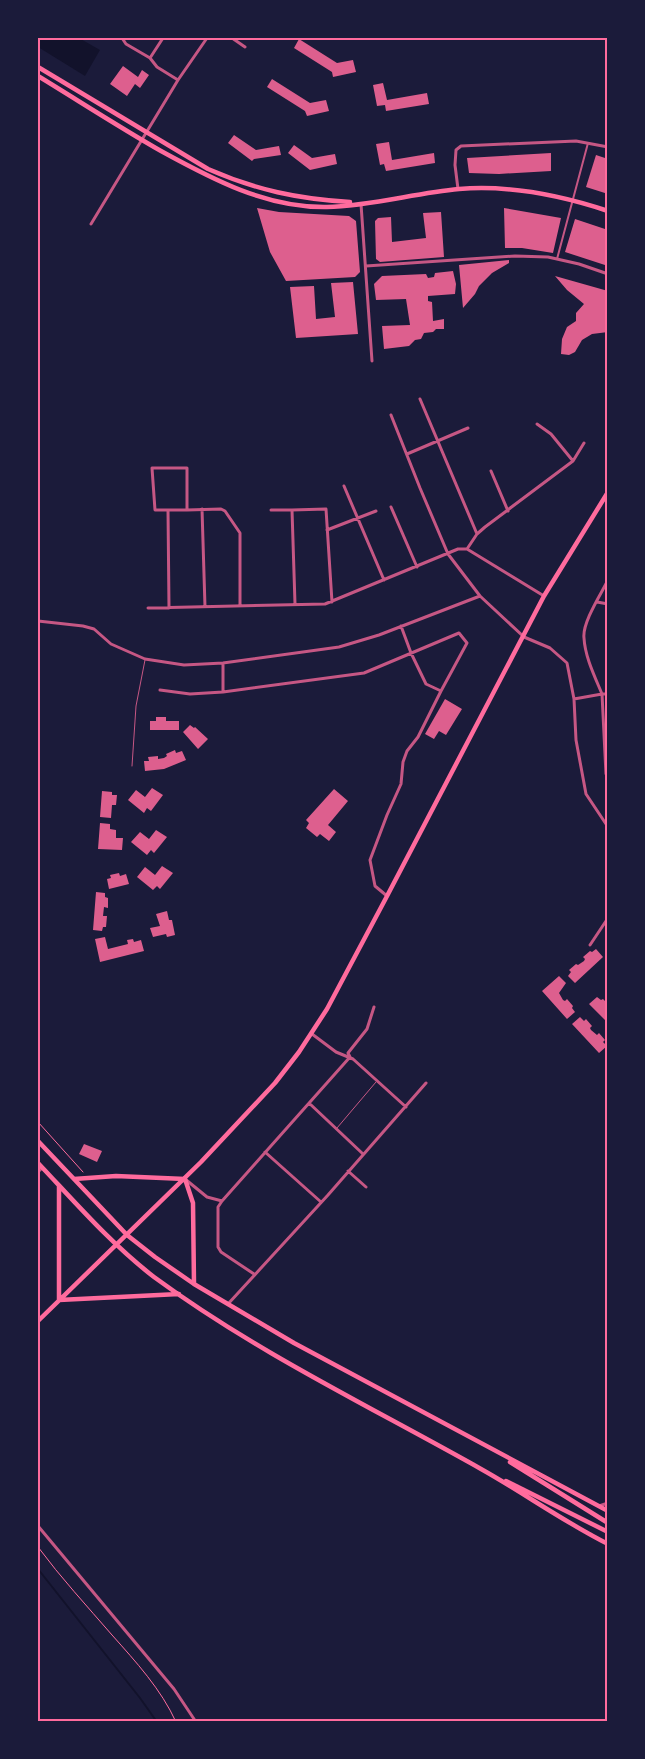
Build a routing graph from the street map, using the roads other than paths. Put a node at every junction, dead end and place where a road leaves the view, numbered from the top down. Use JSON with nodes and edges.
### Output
{"nodes":[{"id":1,"x":122,"y":38,"type":"edge"},
{"id":2,"x":163,"y":38,"type":"edge"},
{"id":3,"x":207,"y":38,"type":"edge"},
{"id":4,"x":232,"y":38,"type":"edge"},
{"id":5,"x":245,"y":47,"type":"dead end"},
{"id":6,"x":150,"y":58,"type":"junction"},
{"id":7,"x":38,"y":67,"type":"edge"},
{"id":8,"x":38,"y":76,"type":"edge"},
{"id":9,"x":178,"y":80,"type":"junction"},
{"id":10,"x":146,"y":132,"type":"junction"},
{"id":11,"x":142,"y":140,"type":"junction"},
{"id":12,"x":588,"y":143,"type":"junction"},
{"id":13,"x":608,"y":147,"type":"edge"},
{"id":14,"x":458,"y":189,"type":"junction"},
{"id":15,"x":572,"y":201,"type":"junction"},
{"id":16,"x":361,"y":203,"type":"junction"},
{"id":17,"x":608,"y":211,"type":"edge"},
{"id":18,"x":90,"y":224,"type":"dead end"},
{"id":19,"x":557,"y":259,"type":"junction"},
{"id":20,"x":366,"y":266,"type":"junction"},
{"id":21,"x":608,"y":274,"type":"edge"},
{"id":22,"x":372,"y":360,"type":"dead end"},
{"id":23,"x":420,"y":399,"type":"dead end"},
{"id":24,"x":391,"y":414,"type":"dead end"},
{"id":25,"x":537,"y":424,"type":"dead end"},
{"id":26,"x":468,"y":428,"type":"dead end"},
{"id":27,"x":438,"y":442,"type":"junction"},
{"id":28,"x":584,"y":443,"type":"dead end"},
{"id":29,"x":407,"y":454,"type":"junction"},
{"id":30,"x":573,"y":461,"type":"junction"},
{"id":31,"x":491,"y":471,"type":"dead end"},
{"id":32,"x":344,"y":486,"type":"dead end"},
{"id":33,"x":608,"y":492,"type":"edge"},
{"id":34,"x":391,"y":507,"type":"dead end"},
{"id":35,"x":202,"y":509,"type":"junction"},
{"id":36,"x":168,"y":510,"type":"junction"},
{"id":37,"x":188,"y":510,"type":"junction"},
{"id":38,"x":271,"y":510,"type":"dead end"},
{"id":39,"x":292,"y":510,"type":"junction"},
{"id":40,"x":376,"y":511,"type":"dead end"},
{"id":41,"x":508,"y":511,"type":"junction"},
{"id":42,"x":358,"y":518,"type":"junction"},
{"id":43,"x":327,"y":530,"type":"junction"},
{"id":44,"x":477,"y":534,"type":"junction"},
{"id":45,"x":467,"y":549,"type":"junction"},
{"id":46,"x":448,"y":554,"type":"junction"},
{"id":47,"x":417,"y":567,"type":"junction"},
{"id":48,"x":384,"y":580,"type":"junction"},
{"id":49,"x":608,"y":580,"type":"edge"},
{"id":50,"x":480,"y":596,"type":"junction"},
{"id":51,"x":544,"y":596,"type":"junction"},
{"id":52,"x":332,"y":602,"type":"junction"},
{"id":53,"x":597,"y":602,"type":"junction"},
{"id":54,"x":295,"y":604,"type":"junction"},
{"id":55,"x":608,"y":604,"type":"edge"},
{"id":56,"x":240,"y":606,"type":"junction"},
{"id":57,"x":205,"y":607,"type":"junction"},
{"id":58,"x":148,"y":608,"type":"dead end"},
{"id":59,"x":169,"y":608,"type":"junction"},
{"id":60,"x":38,"y":621,"type":"edge"},
{"id":61,"x":401,"y":626,"type":"junction"},
{"id":62,"x":524,"y":637,"type":"junction"},
{"id":63,"x":411,"y":653,"type":"junction"},
{"id":64,"x":145,"y":659,"type":"junction"},
{"id":65,"x":223,"y":663,"type":"junction"},
{"id":66,"x":160,"y":690,"type":"dead end"},
{"id":67,"x":441,"y":691,"type":"junction"},
{"id":68,"x":223,"y":692,"type":"junction"},
{"id":69,"x":602,"y":694,"type":"junction"},
{"id":70,"x":608,"y":694,"type":"edge"},
{"id":71,"x":574,"y":699,"type":"junction"},
{"id":72,"x":603,"y":721,"type":"junction"},
{"id":73,"x":608,"y":722,"type":"edge"},
{"id":74,"x":132,"y":766,"type":"dead end"},
{"id":75,"x":608,"y":774,"type":"edge"},
{"id":76,"x":608,"y":827,"type":"edge"},
{"id":77,"x":387,"y":896,"type":"junction"},
{"id":78,"x":608,"y":918,"type":"edge"},
{"id":79,"x":590,"y":945,"type":"dead end"},
{"id":80,"x":374,"y":1007,"type":"dead end"},
{"id":81,"x":312,"y":1034,"type":"junction"},
{"id":82,"x":350,"y":1057,"type":"junction"},
{"id":83,"x":378,"y":1080,"type":"junction"},
{"id":84,"x":426,"y":1083,"type":"dead end"},
{"id":85,"x":308,"y":1104,"type":"junction"},
{"id":86,"x":406,"y":1107,"type":"junction"},
{"id":87,"x":336,"y":1129,"type":"junction"},
{"id":88,"x":38,"y":1141,"type":"edge"},
{"id":89,"x":265,"y":1152,"type":"junction"},
{"id":90,"x":364,"y":1154,"type":"junction"},
{"id":91,"x":38,"y":1163,"type":"edge"},
{"id":92,"x":42,"y":1168,"type":"junction"},
{"id":93,"x":348,"y":1171,"type":"junction"},
{"id":94,"x":38,"y":1172,"type":"edge"},
{"id":95,"x":185,"y":1179,"type":"junction"},
{"id":96,"x":74,"y":1180,"type":"junction"},
{"id":97,"x":59,"y":1186,"type":"junction"},
{"id":98,"x":366,"y":1187,"type":"dead end"},
{"id":99,"x":222,"y":1201,"type":"junction"},
{"id":100,"x":321,"y":1202,"type":"junction"},
{"id":101,"x":127,"y":1235,"type":"junction"},
{"id":102,"x":117,"y":1245,"type":"junction"},
{"id":103,"x":254,"y":1274,"type":"junction"},
{"id":104,"x":194,"y":1284,"type":"junction"},
{"id":105,"x":179,"y":1294,"type":"junction"},
{"id":106,"x":59,"y":1300,"type":"junction"},
{"id":107,"x":228,"y":1304,"type":"junction"},
{"id":108,"x":38,"y":1321,"type":"edge"},
{"id":109,"x":486,"y":1446,"type":"junction"},
{"id":110,"x":482,"y":1469,"type":"junction"},
{"id":111,"x":608,"y":1503,"type":"edge"},
{"id":112,"x":599,"y":1506,"type":"junction"},
{"id":113,"x":608,"y":1511,"type":"edge"},
{"id":114,"x":608,"y":1523,"type":"edge"},
{"id":115,"x":38,"y":1526,"type":"edge"},
{"id":116,"x":608,"y":1532,"type":"edge"},
{"id":117,"x":608,"y":1544,"type":"edge"},
{"id":118,"x":196,"y":1722,"type":"edge"}],
"edges":[{"from":1,"to":6,"type":"street"},
{"from":2,"to":6,"type":"street"},
{"from":3,"to":9,"type":"street"},
{"from":4,"to":5,"type":"street"},
{"from":6,"to":9,"type":"street"},
{"from":7,"to":10,"type":"main road"},
{"from":8,"to":11,"type":"main road"},
{"from":9,"to":10,"type":"street"},
{"from":10,"to":11,"type":"street"},
{"from":10,"to":16,"type":"main road"},
{"from":11,"to":16,"type":"main road"},
{"from":11,"to":18,"type":"street"},
{"from":12,"to":13,"type":"street"},
{"from":12,"to":14,"type":"street"},
{"from":12,"to":15,"type":"street"},
{"from":14,"to":15,"type":"main road"},
{"from":14,"to":16,"type":"main road"},
{"from":15,"to":17,"type":"main road"},
{"from":15,"to":19,"type":"street"},
{"from":16,"to":20,"type":"street"},
{"from":19,"to":20,"type":"street"},
{"from":19,"to":21,"type":"street"},
{"from":20,"to":22,"type":"street"},
{"from":23,"to":27,"type":"street"},
{"from":24,"to":29,"type":"street"},
{"from":25,"to":30,"type":"street"},
{"from":26,"to":27,"type":"street"},
{"from":27,"to":29,"type":"street"},
{"from":27,"to":44,"type":"street"},
{"from":28,"to":30,"type":"street"},
{"from":29,"to":46,"type":"street"},
{"from":30,"to":41,"type":"street"},
{"from":31,"to":41,"type":"street"},
{"from":32,"to":42,"type":"street"},
{"from":33,"to":51,"type":"main road"},
{"from":34,"to":47,"type":"street"},
{"from":35,"to":37,"type":"street"},
{"from":35,"to":56,"type":"street"},
{"from":35,"to":57,"type":"street"},
{"from":36,"to":37,"type":"street"},
{"from":36,"to":37,"type":"street"},
{"from":36,"to":59,"type":"street"},
{"from":38,"to":39,"type":"street"},
{"from":39,"to":43,"type":"street"},
{"from":39,"to":54,"type":"street"},
{"from":40,"to":42,"type":"street"},
{"from":41,"to":44,"type":"street"},
{"from":42,"to":43,"type":"street"},
{"from":42,"to":48,"type":"street"},
{"from":43,"to":52,"type":"street"},
{"from":44,"to":45,"type":"street"},
{"from":45,"to":46,"type":"street"},
{"from":45,"to":51,"type":"street"},
{"from":46,"to":47,"type":"street"},
{"from":46,"to":50,"type":"street"},
{"from":47,"to":48,"type":"street"},
{"from":48,"to":52,"type":"street"},
{"from":49,"to":53,"type":"street"},
{"from":50,"to":61,"type":"street"},
{"from":50,"to":62,"type":"street"},
{"from":51,"to":62,"type":"main road"},
{"from":52,"to":54,"type":"street"},
{"from":53,"to":55,"type":"street"},
{"from":53,"to":69,"type":"street"},
{"from":54,"to":56,"type":"street"},
{"from":56,"to":57,"type":"street"},
{"from":57,"to":59,"type":"street"},
{"from":58,"to":59,"type":"street"},
{"from":60,"to":64,"type":"street"},
{"from":61,"to":63,"type":"street"},
{"from":61,"to":65,"type":"street"},
{"from":62,"to":71,"type":"street"},
{"from":62,"to":77,"type":"main road"},
{"from":63,"to":67,"type":"street"},
{"from":63,"to":67,"type":"street"},
{"from":63,"to":68,"type":"street"},
{"from":64,"to":65,"type":"street"},
{"from":64,"to":74,"type":"lane"},
{"from":65,"to":68,"type":"street"},
{"from":66,"to":68,"type":"street"},
{"from":67,"to":77,"type":"street"},
{"from":69,"to":70,"type":"street"},
{"from":69,"to":71,"type":"street"},
{"from":69,"to":72,"type":"street"},
{"from":71,"to":76,"type":"street"},
{"from":72,"to":73,"type":"street"},
{"from":72,"to":75,"type":"street"},
{"from":77,"to":81,"type":"main road"},
{"from":78,"to":79,"type":"street"},
{"from":80,"to":82,"type":"street"},
{"from":81,"to":82,"type":"street"},
{"from":81,"to":95,"type":"main road"},
{"from":82,"to":83,"type":"street"},
{"from":82,"to":85,"type":"street"},
{"from":83,"to":86,"type":"street"},
{"from":83,"to":87,"type":"lane"},
{"from":84,"to":86,"type":"street"},
{"from":85,"to":87,"type":"street"},
{"from":85,"to":89,"type":"street"},
{"from":86,"to":90,"type":"street"},
{"from":87,"to":90,"type":"street"},
{"from":88,"to":96,"type":"main road"},
{"from":89,"to":99,"type":"street"},
{"from":89,"to":100,"type":"street"},
{"from":90,"to":93,"type":"street"},
{"from":91,"to":92,"type":"main road"},
{"from":92,"to":94,"type":"street"},
{"from":92,"to":97,"type":"main road"},
{"from":93,"to":98,"type":"street"},
{"from":93,"to":100,"type":"street"},
{"from":95,"to":96,"type":"main road"},
{"from":95,"to":99,"type":"street"},
{"from":95,"to":101,"type":"main road"},
{"from":95,"to":104,"type":"main road"},
{"from":96,"to":101,"type":"main road"},
{"from":97,"to":102,"type":"main road"},
{"from":97,"to":106,"type":"main road"},
{"from":99,"to":103,"type":"street"},
{"from":100,"to":103,"type":"street"},
{"from":101,"to":102,"type":"main road"},
{"from":101,"to":104,"type":"main road"},
{"from":102,"to":105,"type":"main road"},
{"from":102,"to":106,"type":"main road"},
{"from":103,"to":107,"type":"street"},
{"from":104,"to":107,"type":"main road"},
{"from":105,"to":106,"type":"main road"},
{"from":105,"to":110,"type":"main road"},
{"from":106,"to":108,"type":"main road"},
{"from":107,"to":109,"type":"main road"},
{"from":109,"to":112,"type":"main road"},
{"from":109,"to":114,"type":"main road"},
{"from":110,"to":116,"type":"main road"},
{"from":110,"to":117,"type":"main road"},
{"from":111,"to":112,"type":"street"},
{"from":112,"to":113,"type":"main road"},
{"from":115,"to":118,"type":"street"}]}
